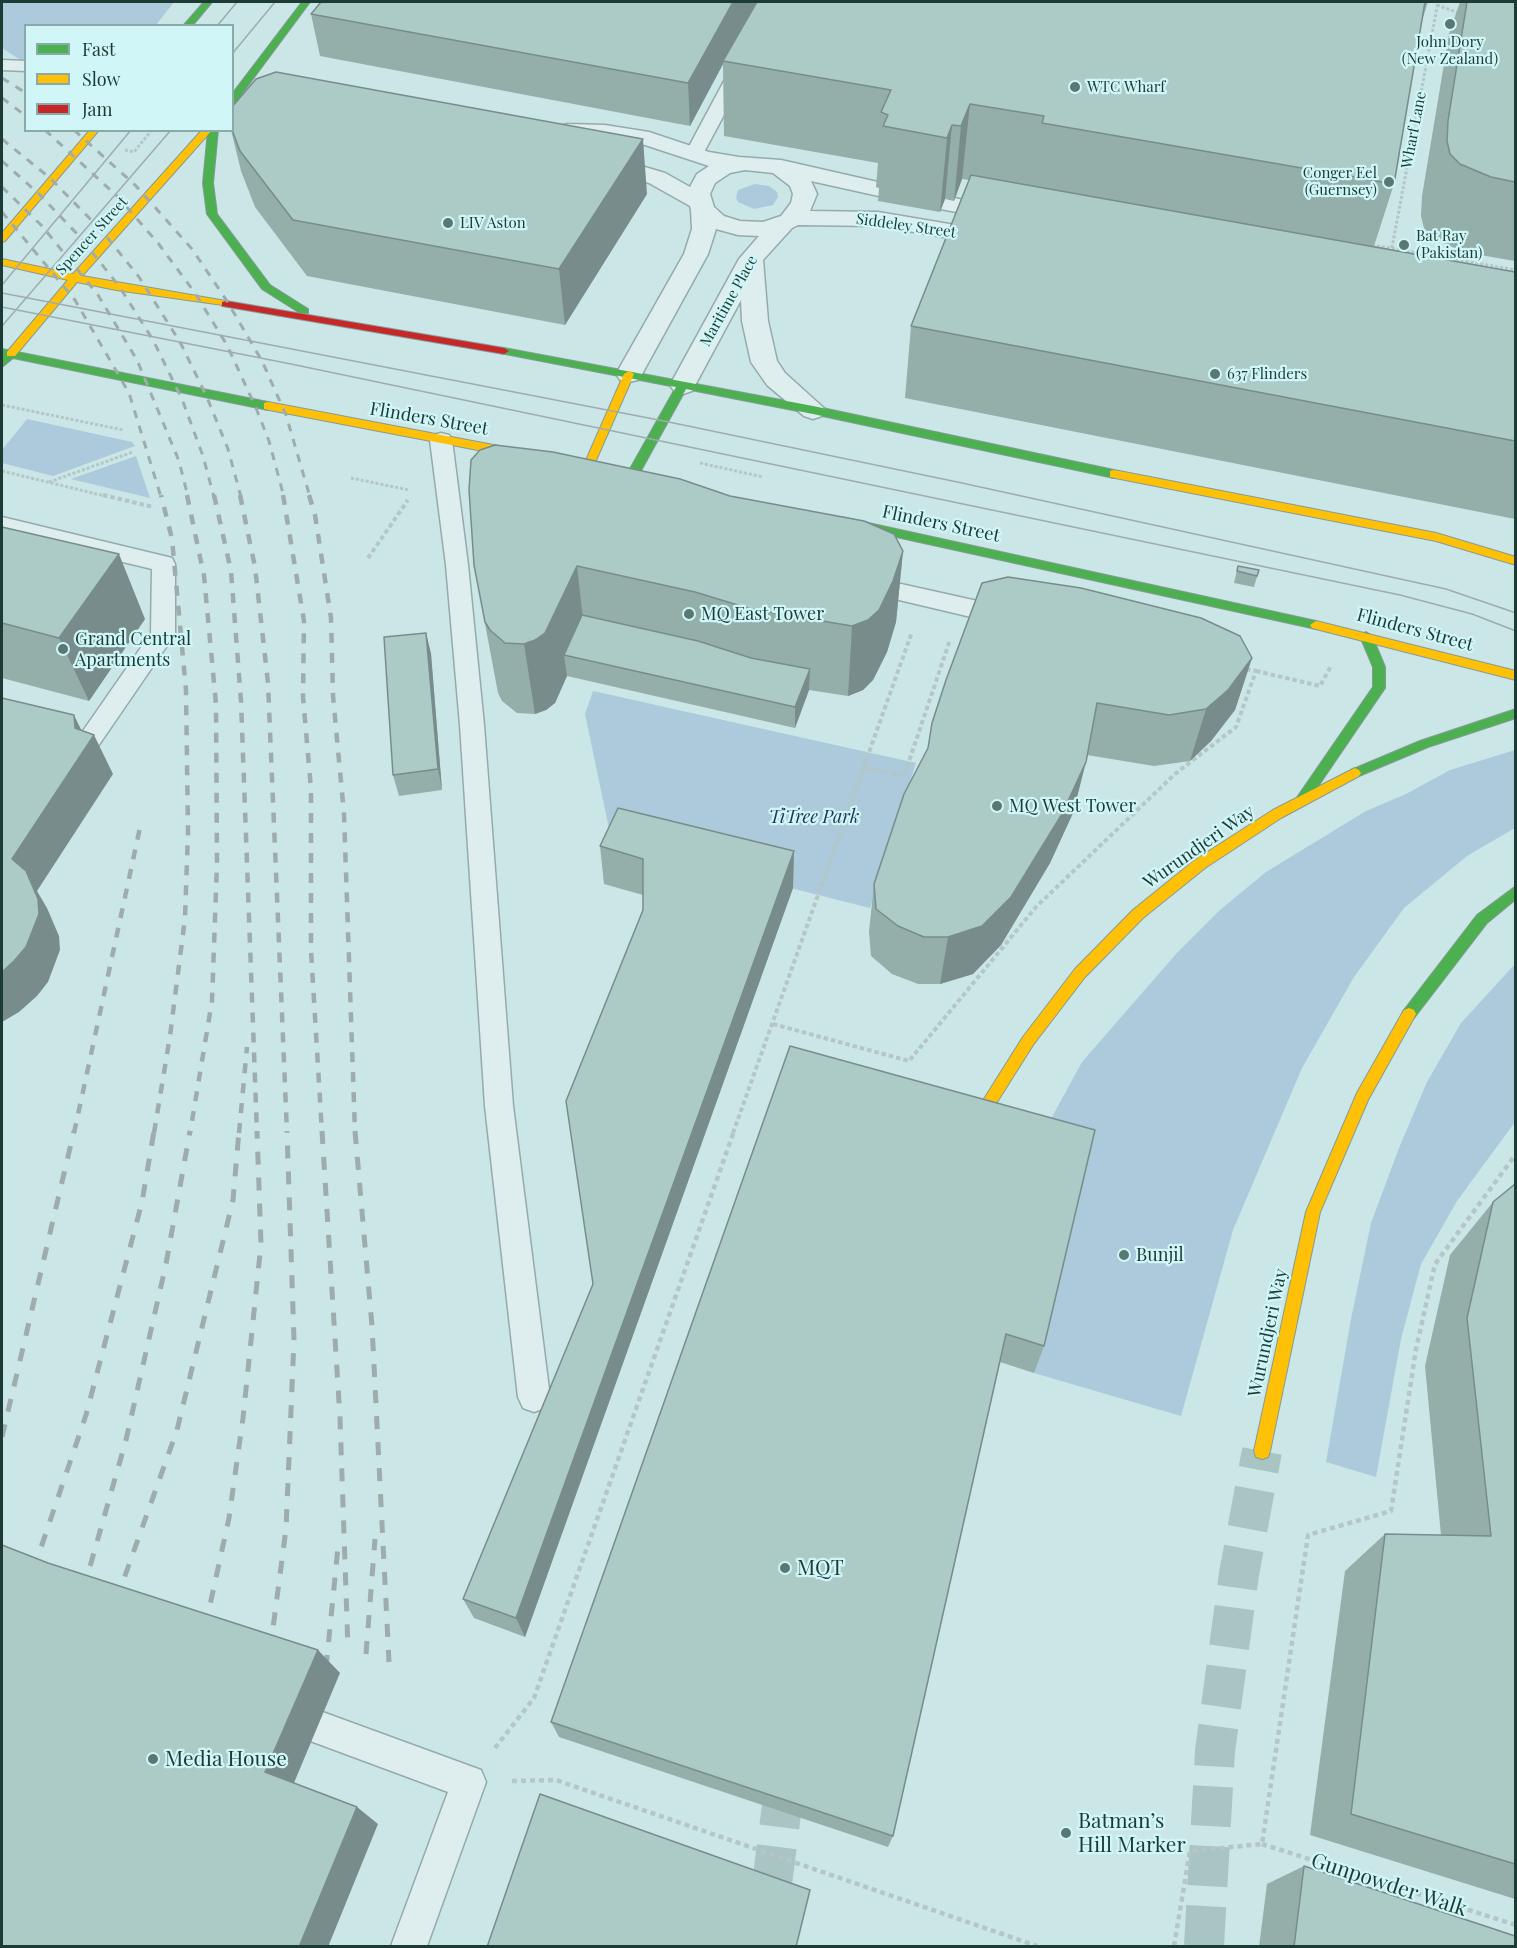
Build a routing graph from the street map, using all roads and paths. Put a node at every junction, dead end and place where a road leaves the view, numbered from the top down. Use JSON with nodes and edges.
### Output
{"nodes":[{"id":1,"x":208,"y":2,"type":"edge"},
{"id":2,"x":306,"y":2,"type":"edge"},
{"id":3,"x":1438,"y":3,"type":"edge"},
{"id":4,"x":1460,"y":13,"type":"dead end"},
{"id":5,"x":189,"y":24,"type":"edge"},
{"id":6,"x":747,"y":56,"type":"edge"},
{"id":7,"x":2,"y":65,"type":"edge"},
{"id":8,"x":24,"y":66,"type":"edge"},
{"id":9,"x":234,"y":99,"type":"edge"},
{"id":10,"x":542,"y":127,"type":"edge"},
{"id":11,"x":93,"y":132,"type":"edge"},
{"id":12,"x":206,"y":132,"type":"edge"},
{"id":13,"x":213,"y":132,"type":"edge"},
{"id":14,"x":694,"y":154,"type":"junction"},
{"id":15,"x":578,"y":157,"type":"edge"},
{"id":16,"x":737,"y":164,"type":"junction"},
{"id":17,"x":771,"y":165,"type":"junction"},
{"id":18,"x":883,"y":190,"type":"edge"},
{"id":19,"x":944,"y":203,"type":"edge"},
{"id":20,"x":700,"y":205,"type":"junction"},
{"id":21,"x":1026,"y":218,"type":"edge"},
{"id":22,"x":788,"y":221,"type":"junction"},
{"id":23,"x":2,"y":239,"type":"edge"},
{"id":24,"x":1010,"y":242,"type":"edge"},
{"id":25,"x":1371,"y":245,"type":"edge"},
{"id":26,"x":751,"y":259,"type":"junction"},
{"id":27,"x":1390,"y":260,"type":"edge"},
{"id":28,"x":2,"y":262,"type":"edge"},
{"id":29,"x":1515,"y":270,"type":"edge"},
{"id":30,"x":75,"y":278,"type":"junction"},
{"id":31,"x":319,"y":319,"type":"junction"},
{"id":32,"x":4,"y":357,"type":"edge"},
{"id":33,"x":629,"y":374,"type":"junction"},
{"id":34,"x":683,"y":385,"type":"junction"},
{"id":35,"x":2,"y":405,"type":"edge"},
{"id":36,"x":813,"y":410,"type":"junction"},
{"id":37,"x":123,"y":430,"type":"dead end"},
{"id":38,"x":441,"y":440,"type":"junction"},
{"id":39,"x":133,"y":452,"type":"dead end"},
{"id":40,"x":548,"y":460,"type":"edge"},
{"id":41,"x":700,"y":463,"type":"dead end"},
{"id":42,"x":588,"y":467,"type":"joint"},
{"id":43,"x":2,"y":471,"type":"edge"},
{"id":44,"x":763,"y":477,"type":"dead end"},
{"id":45,"x":351,"y":478,"type":"dead end"},
{"id":46,"x":629,"y":480,"type":"edge"},
{"id":47,"x":49,"y":482,"type":"junction"},
{"id":48,"x":579,"y":489,"type":"edge"},
{"id":49,"x":153,"y":507,"type":"dead end"},
{"id":50,"x":825,"y":517,"type":"edge"},
{"id":51,"x":2,"y":525,"type":"edge"},
{"id":52,"x":368,"y":558,"type":"dead end"},
{"id":53,"x":1515,"y":561,"type":"edge"},
{"id":54,"x":843,"y":579,"type":"edge"},
{"id":55,"x":1032,"y":622,"type":"edge"},
{"id":56,"x":913,"y":631,"type":"dead end"},
{"id":57,"x":1366,"y":636,"type":"junction"},
{"id":58,"x":951,"y":639,"type":"dead end"},
{"id":59,"x":1334,"y":661,"type":"dead end"},
{"id":60,"x":1233,"y":666,"type":"edge"},
{"id":61,"x":1256,"y":671,"type":"junction"},
{"id":62,"x":1515,"y":676,"type":"edge"},
{"id":63,"x":1515,"y":713,"type":"edge"},
{"id":64,"x":81,"y":752,"type":"edge"},
{"id":65,"x":862,"y":767,"type":"junction"},
{"id":66,"x":1302,"y":800,"type":"junction"},
{"id":67,"x":1515,"y":891,"type":"edge"},
{"id":68,"x":773,"y":1024,"type":"junction"},
{"id":69,"x":982,"y":1114,"type":"edge"},
{"id":70,"x":1515,"y":1154,"type":"edge"},
{"id":71,"x":534,"y":1397,"type":"dead end"},
{"id":72,"x":1262,"y":1451,"type":"tunnel mouth"},
{"id":73,"x":317,"y":1727,"type":"dead end"},
{"id":74,"x":469,"y":1782,"type":"junction"},
{"id":75,"x":1262,"y":1844,"type":"junction"},
{"id":76,"x":1515,"y":1925,"type":"edge"},
{"id":77,"x":409,"y":1947,"type":"edge"},
{"id":78,"x":1037,"y":1947,"type":"edge"},
{"id":79,"x":1174,"y":1947,"type":"edge"}],
"edges":[{"from":1,"to":5,"type":"main road"},
{"from":2,"to":9,"type":"main road"},
{"from":3,"to":4,"type":"path"},
{"from":3,"to":27,"type":"path","name":"Wharf Lane"},
{"from":6,"to":14,"type":"lane"},
{"from":7,"to":8,"type":"lane"},
{"from":10,"to":14,"type":"street"},
{"from":11,"to":23,"type":"main road"},
{"from":12,"to":30,"type":"main road","name":"Spencer Street"},
{"from":13,"to":31,"type":"main road"},
{"from":14,"to":16,"type":"street"},
{"from":15,"to":20,"type":"street"},
{"from":16,"to":17,"type":"street"},
{"from":16,"to":20,"type":"street"},
{"from":17,"to":18,"type":"street","name":"Siddeley Street"},
{"from":17,"to":22,"type":"street"},
{"from":19,"to":21,"type":"street","name":"Siddeley Street"},
{"from":20,"to":22,"type":"street"},
{"from":20,"to":33,"type":"street"},
{"from":22,"to":24,"type":"street","name":"Siddeley Street"},
{"from":22,"to":26,"type":"street","name":"Maritime Place"},
{"from":25,"to":29,"type":"path","bridge":true},
{"from":26,"to":34,"type":"street","name":"Maritime Place"},
{"from":26,"to":36,"type":"street"},
{"from":28,"to":30,"type":"main road"},
{"from":30,"to":31,"type":"main road"},
{"from":30,"to":32,"type":"main road","name":"Spencer Street"},
{"from":31,"to":33,"type":"main road"},
{"from":32,"to":38,"type":"main road","name":"Flinders Street"},
{"from":33,"to":34,"type":"main road"},
{"from":33,"to":42,"type":"main road"},
{"from":34,"to":36,"type":"main road"},
{"from":34,"to":46,"type":"main road"},
{"from":35,"to":37,"type":"path"},
{"from":36,"to":53,"type":"main road"},
{"from":38,"to":40,"type":"main road","name":"Flinders Street"},
{"from":38,"to":71,"type":"lane"},
{"from":39,"to":47,"type":"path"},
{"from":41,"to":44,"type":"path"},
{"from":42,"to":48,"type":"lane"},
{"from":43,"to":47,"type":"path"},
{"from":45,"to":52,"type":"path"},
{"from":47,"to":49,"type":"path"},
{"from":50,"to":57,"type":"main road","name":"Flinders Street"},
{"from":51,"to":64,"type":"lane"},
{"from":54,"to":55,"type":"lane"},
{"from":56,"to":65,"type":"path"},
{"from":57,"to":62,"type":"main road","name":"Flinders Street"},
{"from":57,"to":66,"type":"main road"},
{"from":58,"to":65,"type":"path"},
{"from":59,"to":61,"type":"path"},
{"from":60,"to":61,"type":"path"},
{"from":61,"to":68,"type":"path"},
{"from":63,"to":66,"type":"main road","name":"Wurundjeri Way"},
{"from":65,"to":68,"type":"path"},
{"from":66,"to":69,"type":"main road","name":"Wurundjeri Way"},
{"from":67,"to":72,"type":"main road","name":"Wurundjeri Way"},
{"from":68,"to":74,"type":"path"},
{"from":70,"to":75,"type":"path"},
{"from":73,"to":74,"type":"lane"},
{"from":74,"to":77,"type":"lane"},
{"from":74,"to":78,"type":"path"},
{"from":75,"to":76,"type":"path","name":"Gunpowder Walk"},
{"from":75,"to":79,"type":"path"}]}
